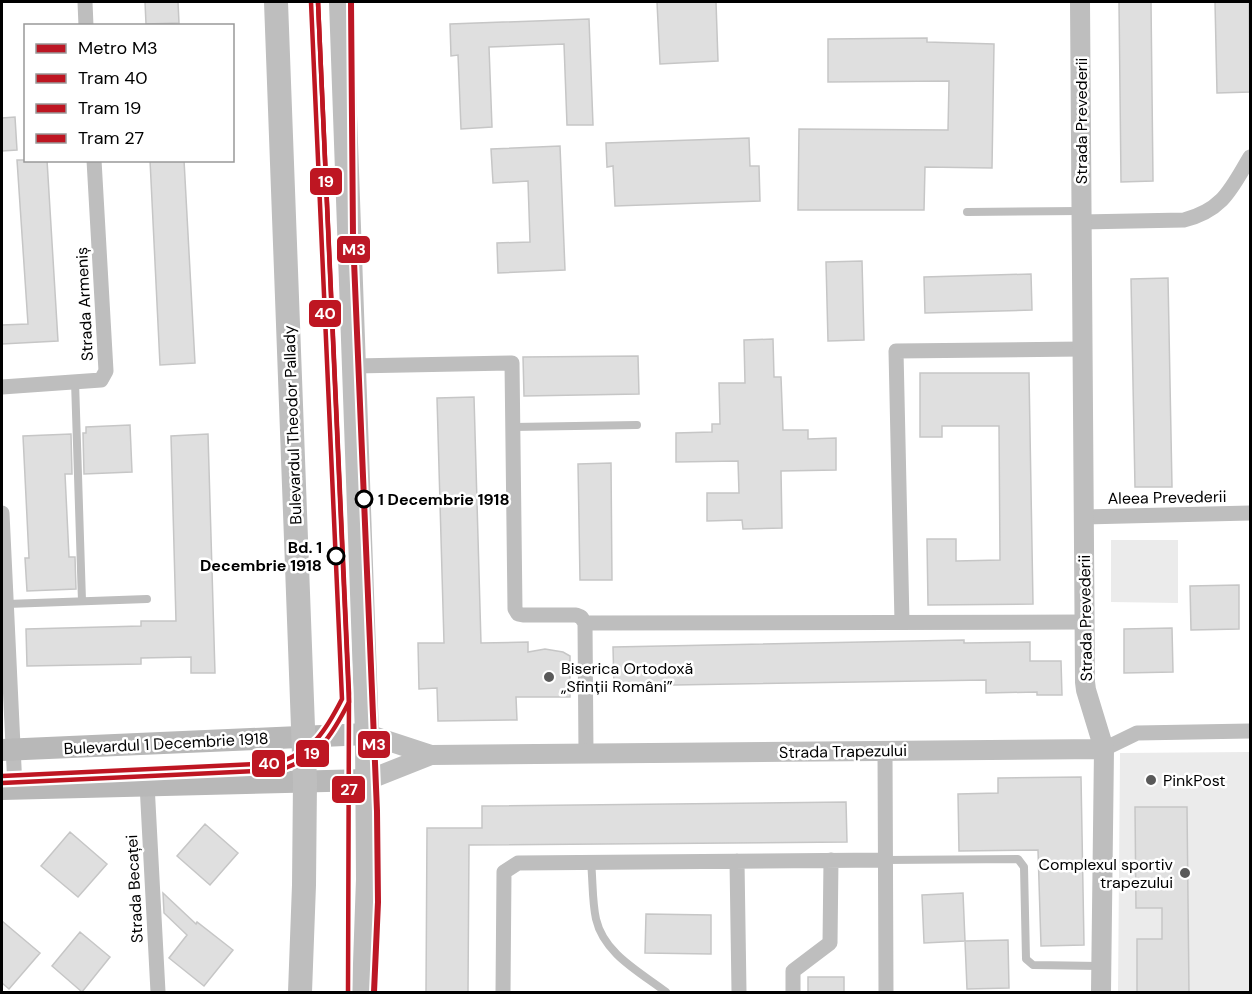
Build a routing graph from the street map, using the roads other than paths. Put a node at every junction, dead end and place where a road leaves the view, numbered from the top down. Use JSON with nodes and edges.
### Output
{"nodes":[{"id":1,"x":85,"y":2,"type":"edge"},
{"id":2,"x":276,"y":2,"type":"edge"},
{"id":3,"x":341,"y":2,"type":"edge"},
{"id":4,"x":1080,"y":2,"type":"edge"},
{"id":5,"x":86,"y":24,"type":"edge"},
{"id":6,"x":1251,"y":157,"type":"edge"},
{"id":7,"x":94,"y":162,"type":"edge"},
{"id":8,"x":967,"y":212,"type":"dead end"},
{"id":9,"x":1081,"y":216,"type":"junction"},
{"id":10,"x":1082,"y":349,"type":"junction"},
{"id":11,"x":354,"y":366,"type":"junction"},
{"id":12,"x":75,"y":381,"type":"junction"},
{"id":13,"x":2,"y":387,"type":"edge"},
{"id":14,"x":637,"y":425,"type":"dead end"},
{"id":15,"x":513,"y":427,"type":"junction"},
{"id":16,"x":2,"y":513,"type":"edge"},
{"id":17,"x":1251,"y":513,"type":"edge"},
{"id":18,"x":1084,"y":517,"type":"junction"},
{"id":19,"x":147,"y":599,"type":"dead end"},
{"id":20,"x":82,"y":601,"type":"junction"},
{"id":21,"x":7,"y":604,"type":"junction"},
{"id":22,"x":902,"y":622,"type":"junction"},
{"id":23,"x":1084,"y":622,"type":"junction"},
{"id":24,"x":585,"y":623,"type":"junction"},
{"id":25,"x":1251,"y":731,"type":"edge"},
{"id":26,"x":367,"y":734,"type":"junction"},
{"id":27,"x":303,"y":735,"type":"junction"},
{"id":28,"x":1104,"y":749,"type":"junction"},
{"id":29,"x":8,"y":750,"type":"edge"},
{"id":30,"x":885,"y":750,"type":"junction"},
{"id":31,"x":586,"y":754,"type":"junction"},
{"id":32,"x":431,"y":755,"type":"junction"},
{"id":33,"x":368,"y":780,"type":"junction"},
{"id":34,"x":305,"y":781,"type":"junction"},
{"id":35,"x":147,"y":784,"type":"junction"},
{"id":36,"x":8,"y":789,"type":"edge"},
{"id":37,"x":831,"y":860,"type":"junction"},
{"id":38,"x":886,"y":860,"type":"junction"},
{"id":39,"x":737,"y":861,"type":"junction"},
{"id":40,"x":591,"y":862,"type":"junction"},
{"id":41,"x":1101,"y":966,"type":"junction"},
{"id":42,"x":158,"y":993,"type":"edge"},
{"id":43,"x":300,"y":993,"type":"edge"},
{"id":44,"x":364,"y":993,"type":"edge"},
{"id":45,"x":503,"y":993,"type":"edge"},
{"id":46,"x":666,"y":993,"type":"edge"},
{"id":47,"x":739,"y":993,"type":"edge"},
{"id":48,"x":793,"y":993,"type":"edge"},
{"id":49,"x":886,"y":993,"type":"edge"},
{"id":50,"x":1101,"y":993,"type":"edge"}],
"edges":[{"from":1,"to":5,"type":"street"},
{"from":2,"to":27,"type":"main road","name":"Bulevardul Theodor Pallady"},
{"from":3,"to":11,"type":"main road"},
{"from":4,"to":9,"type":"street","name":"Strada Prevederii"},
{"from":6,"to":9,"type":"street"},
{"from":7,"to":12,"type":"street","name":"Strada Armeniș"},
{"from":8,"to":9,"type":"lane"},
{"from":9,"to":10,"type":"street","name":"Strada Prevederii"},
{"from":10,"to":18,"type":"street","name":"Strada Prevederii"},
{"from":10,"to":22,"type":"street"},
{"from":11,"to":15,"type":"street"},
{"from":11,"to":26,"type":"main road"},
{"from":12,"to":13,"type":"street","name":"Strada Armeniș"},
{"from":12,"to":20,"type":"lane"},
{"from":14,"to":15,"type":"lane"},
{"from":15,"to":24,"type":"street"},
{"from":16,"to":21,"type":"street"},
{"from":17,"to":18,"type":"street","name":"Aleea Prevederii"},
{"from":18,"to":23,"type":"street","name":"Strada Prevederii"},
{"from":19,"to":20,"type":"lane"},
{"from":20,"to":21,"type":"lane"},
{"from":21,"to":29,"type":"street"},
{"from":22,"to":23,"type":"street"},
{"from":22,"to":24,"type":"street"},
{"from":23,"to":28,"type":"street","name":"Strada Prevederii"},
{"from":24,"to":31,"type":"street"},
{"from":25,"to":28,"type":"street","name":"Strada Trapezului"},
{"from":26,"to":27,"type":"main road","name":"Bulevardul 1 Decembrie 1918"},
{"from":26,"to":32,"type":"street","name":"Strada Trapezului"},
{"from":26,"to":33,"type":"main road"},
{"from":27,"to":29,"type":"main road","name":"Bulevardul 1 Decembrie 1918"},
{"from":27,"to":34,"type":"main road","name":"Bulevardul Theodor Pallady"},
{"from":28,"to":30,"type":"street","name":"Strada Trapezului"},
{"from":28,"to":41,"type":"street","name":"Strada Prevederii"},
{"from":29,"to":36,"type":"street"},
{"from":30,"to":31,"type":"street","name":"Strada Trapezului"},
{"from":30,"to":38,"type":"street"},
{"from":31,"to":32,"type":"street","name":"Strada Trapezului"},
{"from":32,"to":33,"type":"street","name":"Strada Trapezului"},
{"from":33,"to":34,"type":"main road"},
{"from":33,"to":44,"type":"main road"},
{"from":34,"to":35,"type":"main road"},
{"from":34,"to":43,"type":"main road","name":"Bulevardul Theodor Pallady"},
{"from":35,"to":36,"type":"main road"},
{"from":35,"to":42,"type":"street","name":"Strada Becaței"},
{"from":37,"to":38,"type":"street"},
{"from":37,"to":39,"type":"street"},
{"from":37,"to":48,"type":"street"},
{"from":38,"to":41,"type":"lane"},
{"from":38,"to":49,"type":"street"},
{"from":39,"to":40,"type":"street"},
{"from":39,"to":47,"type":"street"},
{"from":40,"to":45,"type":"street"},
{"from":40,"to":46,"type":"lane"},
{"from":41,"to":50,"type":"street","name":"Strada Prevederii"}]}
